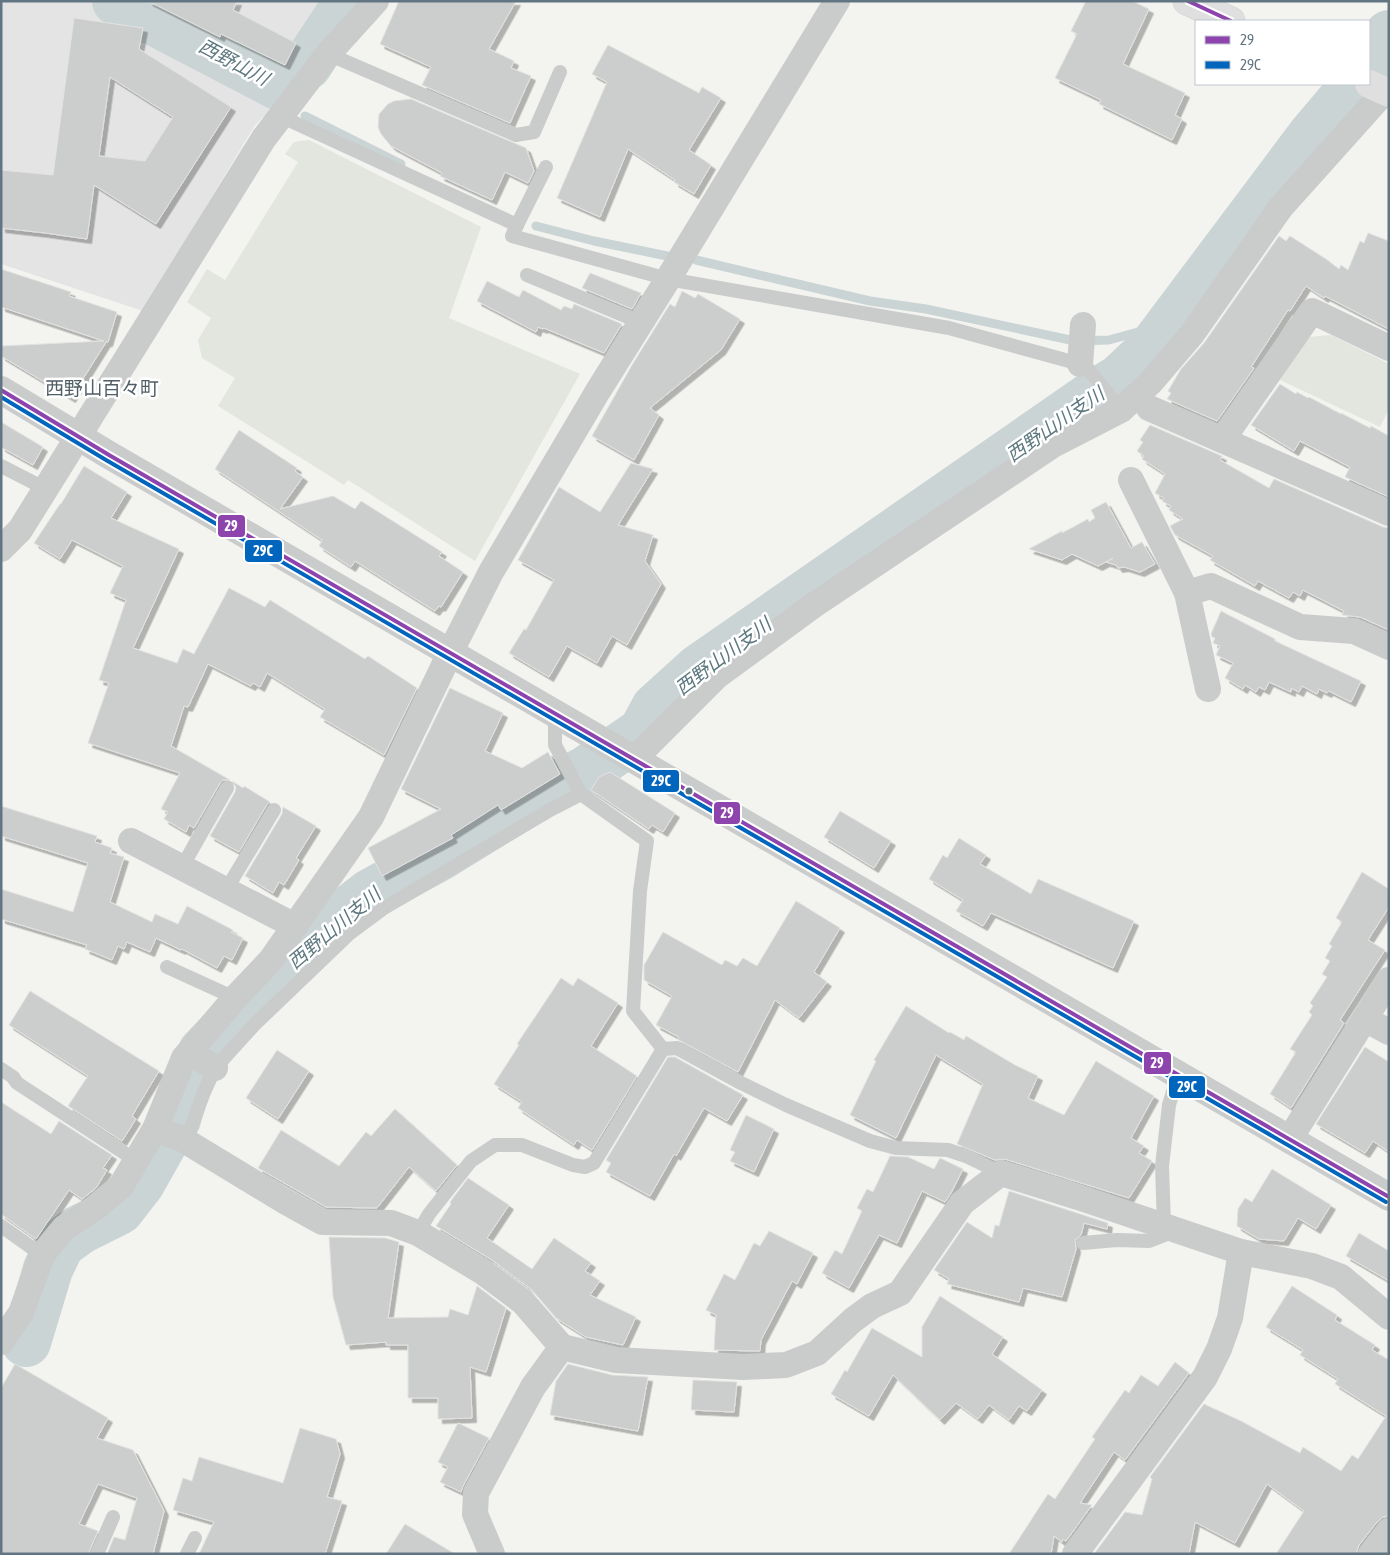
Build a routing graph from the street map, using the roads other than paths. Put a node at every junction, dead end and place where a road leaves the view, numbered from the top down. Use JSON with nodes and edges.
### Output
{"nodes":[{"id":1,"x":376,"y":1,"type":"edge"},
{"id":2,"x":837,"y":1,"type":"edge"},
{"id":3,"x":1187,"y":1,"type":"edge"},
{"id":4,"x":1229,"y":20,"type":"edge"},
{"id":5,"x":328,"y":54,"type":"junction"},
{"id":6,"x":560,"y":72,"type":"dead end"},
{"id":7,"x":1379,"y":88,"type":"edge"},
{"id":8,"x":280,"y":116,"type":"junction"},
{"id":9,"x":546,"y":167,"type":"dead end"},
{"id":10,"x":517,"y":225,"type":"junction"},
{"id":11,"x":527,"y":275,"type":"dead end"},
{"id":12,"x":668,"y":279,"type":"junction"},
{"id":13,"x":640,"y":322,"type":"junction"},
{"id":14,"x":1083,"y":325,"type":"dead end"},
{"id":15,"x":1389,"y":348,"type":"edge"},
{"id":16,"x":1080,"y":364,"type":"junction"},
{"id":17,"x":1,"y":390,"type":"edge"},
{"id":18,"x":1148,"y":408,"type":"dead end"},
{"id":19,"x":1121,"y":410,"type":"junction"},
{"id":20,"x":78,"y":437,"type":"junction"},
{"id":21,"x":1222,"y":440,"type":"junction"},
{"id":22,"x":1,"y":466,"type":"edge"},
{"id":23,"x":1131,"y":480,"type":"dead end"},
{"id":24,"x":46,"y":488,"type":"junction"},
{"id":25,"x":1389,"y":513,"type":"edge"},
{"id":26,"x":1,"y":548,"type":"edge"},
{"id":27,"x":1187,"y":593,"type":"junction"},
{"id":28,"x":1389,"y":647,"type":"edge"},
{"id":29,"x":450,"y":653,"type":"junction"},
{"id":30,"x":1208,"y":689,"type":"dead end"},
{"id":31,"x":555,"y":714,"type":"junction"},
{"id":32,"x":622,"y":752,"type":"junction"},
{"id":33,"x":228,"y":788,"type":"dead end"},
{"id":34,"x":579,"y":791,"type":"junction"},
{"id":35,"x":274,"y":810,"type":"dead end"},
{"id":36,"x":131,"y":841,"type":"dead end"},
{"id":37,"x":182,"y":867,"type":"junction"},
{"id":38,"x":226,"y":890,"type":"junction"},
{"id":39,"x":295,"y":926,"type":"junction"},
{"id":40,"x":167,"y":967,"type":"dead end"},
{"id":41,"x":1389,"y":980,"type":"edge"},
{"id":42,"x":235,"y":998,"type":"junction"},
{"id":43,"x":1365,"y":1018,"type":"junction"},
{"id":44,"x":1389,"y":1032,"type":"edge"},
{"id":45,"x":663,"y":1049,"type":"junction"},
{"id":46,"x":191,"y":1052,"type":"junction"},
{"id":47,"x":215,"y":1068,"type":"junction"},
{"id":48,"x":1,"y":1069,"type":"edge"},
{"id":49,"x":1178,"y":1075,"type":"junction"},
{"id":50,"x":154,"y":1129,"type":"junction"},
{"id":51,"x":1289,"y":1140,"type":"junction"},
{"id":52,"x":186,"y":1141,"type":"junction"},
{"id":53,"x":135,"y":1160,"type":"junction"},
{"id":54,"x":1001,"y":1173,"type":"junction"},
{"id":55,"x":1389,"y":1197,"type":"edge"},
{"id":56,"x":1,"y":1226,"type":"edge"},
{"id":57,"x":1170,"y":1228,"type":"junction"},
{"id":58,"x":418,"y":1233,"type":"junction"},
{"id":59,"x":1083,"y":1243,"type":"dead end"},
{"id":60,"x":1241,"y":1252,"type":"junction"},
{"id":61,"x":42,"y":1255,"type":"junction"},
{"id":62,"x":1389,"y":1317,"type":"edge"},
{"id":63,"x":1,"y":1342,"type":"edge"},
{"id":64,"x":562,"y":1347,"type":"junction"},
{"id":65,"x":113,"y":1517,"type":"dead end"},
{"id":66,"x":1389,"y":1531,"type":"edge"},
{"id":67,"x":195,"y":1538,"type":"dead end"},
{"id":68,"x":97,"y":1554,"type":"edge"},
{"id":69,"x":188,"y":1554,"type":"edge"},
{"id":70,"x":492,"y":1554,"type":"edge"},
{"id":71,"x":1075,"y":1554,"type":"edge"},
{"id":72,"x":1371,"y":1554,"type":"edge"}],
"edges":[{"from":1,"to":5,"type":"street"},
{"from":2,"to":12,"type":"street"},
{"from":3,"to":4,"type":"main road"},
{"from":5,"to":6,"type":"lane"},
{"from":5,"to":8,"type":"street"},
{"from":7,"to":19,"type":"street"},
{"from":8,"to":10,"type":"lane"},
{"from":8,"to":20,"type":"street"},
{"from":9,"to":10,"type":"lane"},
{"from":10,"to":12,"type":"lane"},
{"from":11,"to":13,"type":"lane"},
{"from":12,"to":13,"type":"street"},
{"from":12,"to":16,"type":"lane"},
{"from":13,"to":29,"type":"street"},
{"from":14,"to":16,"type":"street"},
{"from":15,"to":21,"type":"street"},
{"from":16,"to":19,"type":"lane"},
{"from":17,"to":20,"type":"street"},
{"from":18,"to":21,"type":"street"},
{"from":19,"to":32,"type":"street"},
{"from":20,"to":24,"type":"street"},
{"from":20,"to":29,"type":"street"},
{"from":21,"to":25,"type":"street"},
{"from":22,"to":24,"type":"lane"},
{"from":23,"to":27,"type":"street"},
{"from":24,"to":26,"type":"street"},
{"from":27,"to":28,"type":"street"},
{"from":27,"to":30,"type":"street"},
{"from":29,"to":31,"type":"street"},
{"from":29,"to":39,"type":"street"},
{"from":31,"to":32,"type":"street"},
{"from":31,"to":34,"type":"lane"},
{"from":32,"to":49,"type":"street"},
{"from":33,"to":37,"type":"lane"},
{"from":34,"to":45,"type":"lane"},
{"from":34,"to":47,"type":"lane"},
{"from":35,"to":38,"type":"lane"},
{"from":36,"to":37,"type":"street"},
{"from":37,"to":38,"type":"street"},
{"from":38,"to":39,"type":"street"},
{"from":39,"to":42,"type":"street"},
{"from":40,"to":42,"type":"lane"},
{"from":41,"to":43,"type":"street"},
{"from":42,"to":46,"type":"street"},
{"from":43,"to":44,"type":"street"},
{"from":43,"to":51,"type":"street"},
{"from":45,"to":54,"type":"lane"},
{"from":45,"to":58,"type":"lane"},
{"from":46,"to":47,"type":"street"},
{"from":46,"to":50,"type":"street"},
{"from":47,"to":52,"type":"lane"},
{"from":48,"to":53,"type":"lane"},
{"from":49,"to":51,"type":"street"},
{"from":49,"to":57,"type":"lane"},
{"from":50,"to":52,"type":"street"},
{"from":50,"to":53,"type":"street"},
{"from":51,"to":55,"type":"street"},
{"from":52,"to":58,"type":"street"},
{"from":53,"to":61,"type":"street"},
{"from":54,"to":57,"type":"street"},
{"from":54,"to":64,"type":"street"},
{"from":56,"to":61,"type":"lane"},
{"from":57,"to":59,"type":"lane"},
{"from":57,"to":60,"type":"street"},
{"from":58,"to":64,"type":"street"},
{"from":60,"to":62,"type":"street"},
{"from":60,"to":71,"type":"street"},
{"from":61,"to":63,"type":"street"},
{"from":64,"to":70,"type":"street"},
{"from":65,"to":68,"type":"lane"},
{"from":66,"to":72,"type":"street"},
{"from":67,"to":69,"type":"lane"}]}
